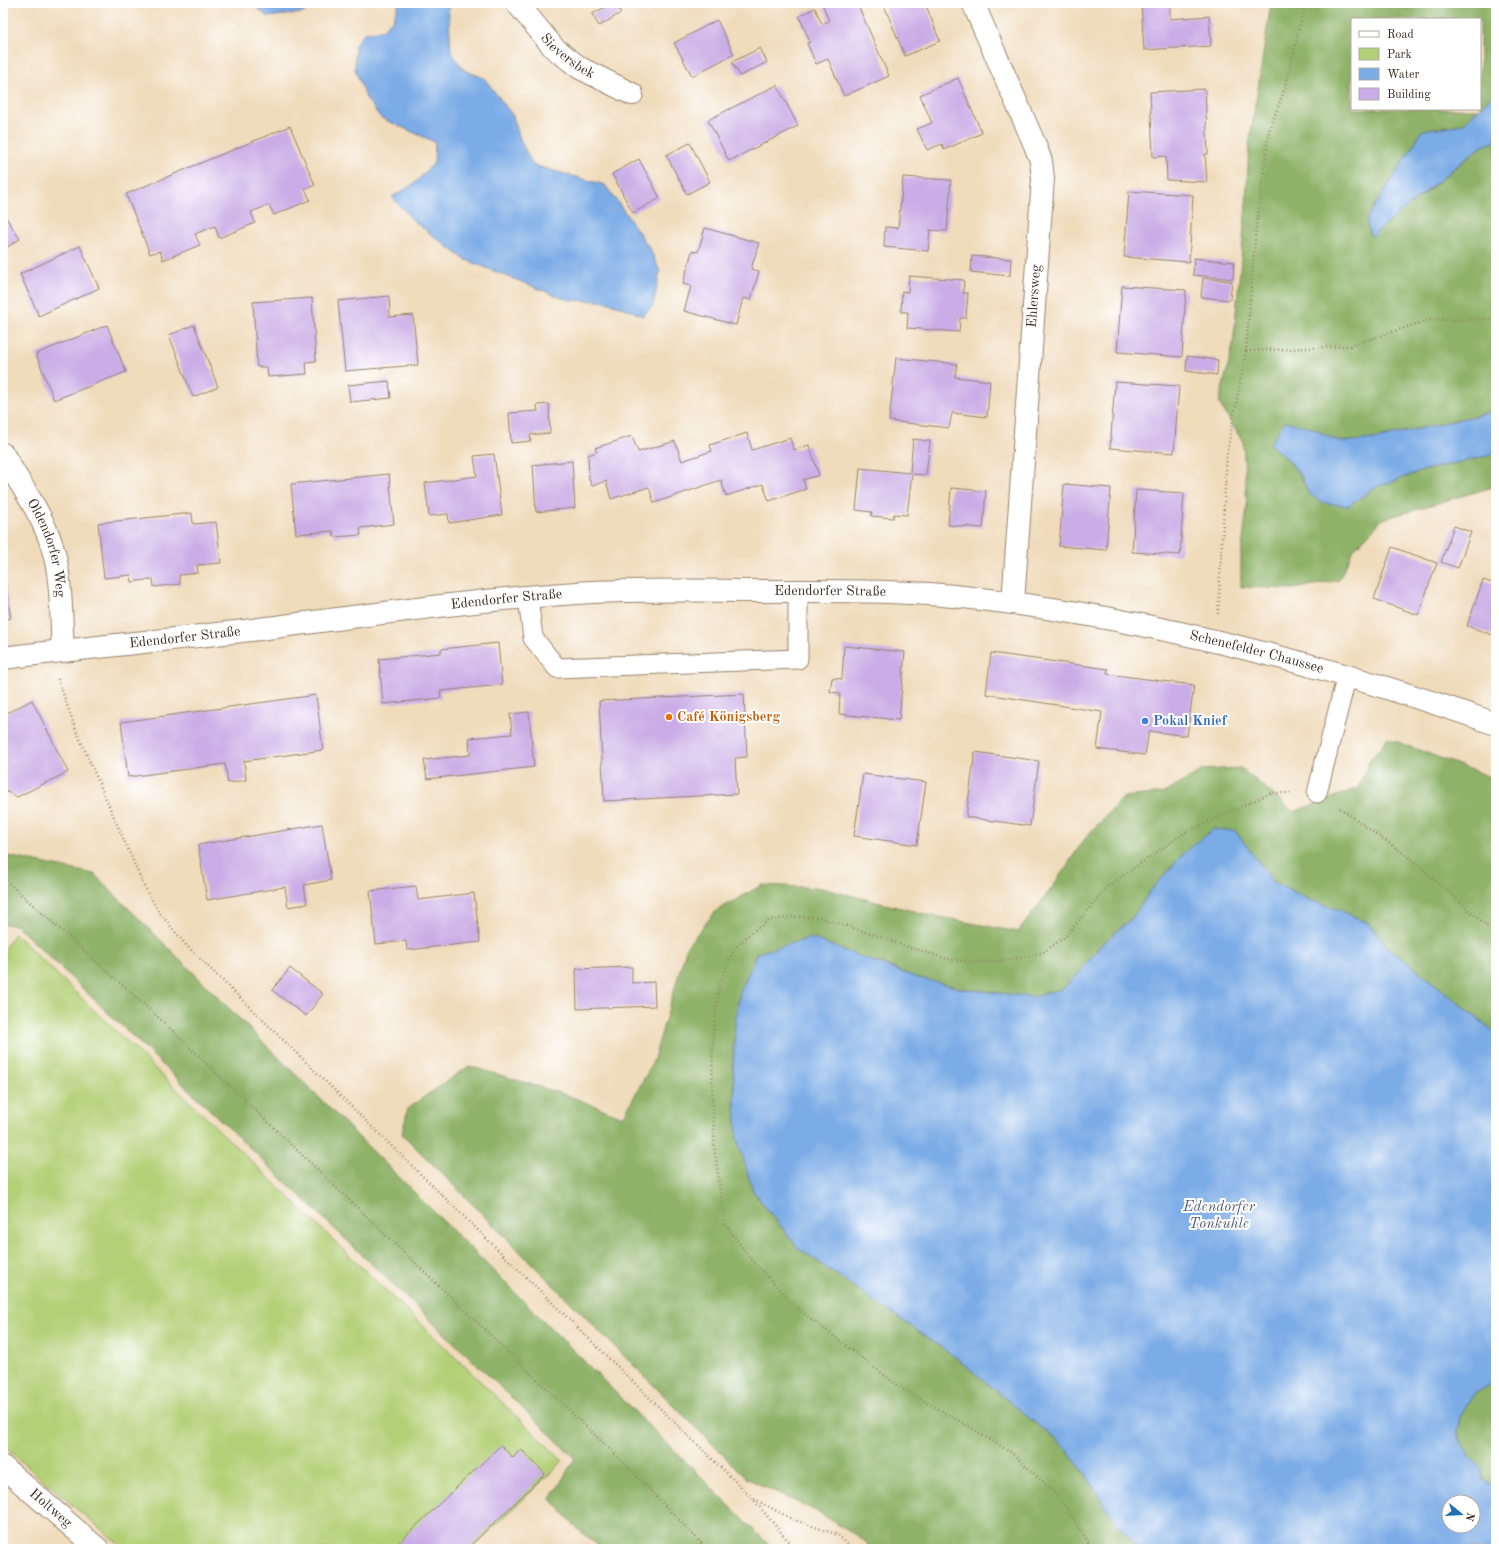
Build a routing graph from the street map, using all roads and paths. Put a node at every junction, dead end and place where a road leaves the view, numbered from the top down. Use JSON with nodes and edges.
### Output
{"nodes":[{"id":1,"x":517,"y":3,"type":"edge"},
{"id":2,"x":973,"y":3,"type":"edge"},
{"id":3,"x":1306,"y":3,"type":"edge"},
{"id":4,"x":632,"y":94,"type":"dead end"},
{"id":5,"x":1496,"y":319,"type":"edge"},
{"id":6,"x":1246,"y":351,"type":"junction"},
{"id":7,"x":3,"y":454,"type":"edge"},
{"id":8,"x":798,"y":591,"type":"junction"},
{"id":9,"x":528,"y":598,"type":"junction"},
{"id":10,"x":1012,"y":603,"type":"junction"},
{"id":11,"x":1216,"y":641,"type":"junction"},
{"id":12,"x":56,"y":651,"type":"junction"},
{"id":13,"x":3,"y":658,"type":"edge"},
{"id":14,"x":1347,"y":675,"type":"junction"},
{"id":15,"x":1496,"y":724,"type":"edge"},
{"id":16,"x":1317,"y":793,"type":"junction"},
{"id":17,"x":3,"y":878,"type":"edge"},
{"id":18,"x":1496,"y":934,"type":"edge"},
{"id":19,"x":3,"y":1467,"type":"edge"},
{"id":20,"x":752,"y":1498,"type":"junction"},
{"id":21,"x":98,"y":1549,"type":"edge"},
{"id":22,"x":707,"y":1549,"type":"edge"},
{"id":23,"x":795,"y":1549,"type":"edge"},
{"id":24,"x":853,"y":1549,"type":"edge"},
{"id":25,"x":1093,"y":1549,"type":"edge"}],
"edges":[{"from":1,"to":4,"type":"street","name":"Sieversbek"},
{"from":2,"to":10,"type":"street","name":"Ehlersweg"},
{"from":3,"to":6,"type":"path"},
{"from":5,"to":6,"type":"path"},
{"from":6,"to":11,"type":"path"},
{"from":7,"to":12,"type":"street","name":"Oldendorfer Weg"},
{"from":8,"to":9,"type":"street","name":"Edendorfer Straße"},
{"from":8,"to":9,"type":"lane"},
{"from":8,"to":10,"type":"street","name":"Edendorfer Straße"},
{"from":9,"to":12,"type":"street","name":"Edendorfer Straße"},
{"from":10,"to":11,"type":"street","name":"Schenefelder Chaussee"},
{"from":11,"to":14,"type":"street","name":"Schenefelder Chaussee"},
{"from":12,"to":13,"type":"street","name":"Edendorfer Straße"},
{"from":12,"to":20,"type":"path"},
{"from":14,"to":15,"type":"street","name":"Schenefelder Chaussee"},
{"from":14,"to":16,"type":"lane"},
{"from":16,"to":18,"type":"path"},
{"from":16,"to":25,"type":"path"},
{"from":17,"to":22,"type":"path"},
{"from":19,"to":21,"type":"street","name":"Holtweg"},
{"from":20,"to":23,"type":"path"},
{"from":20,"to":24,"type":"path"}]}
